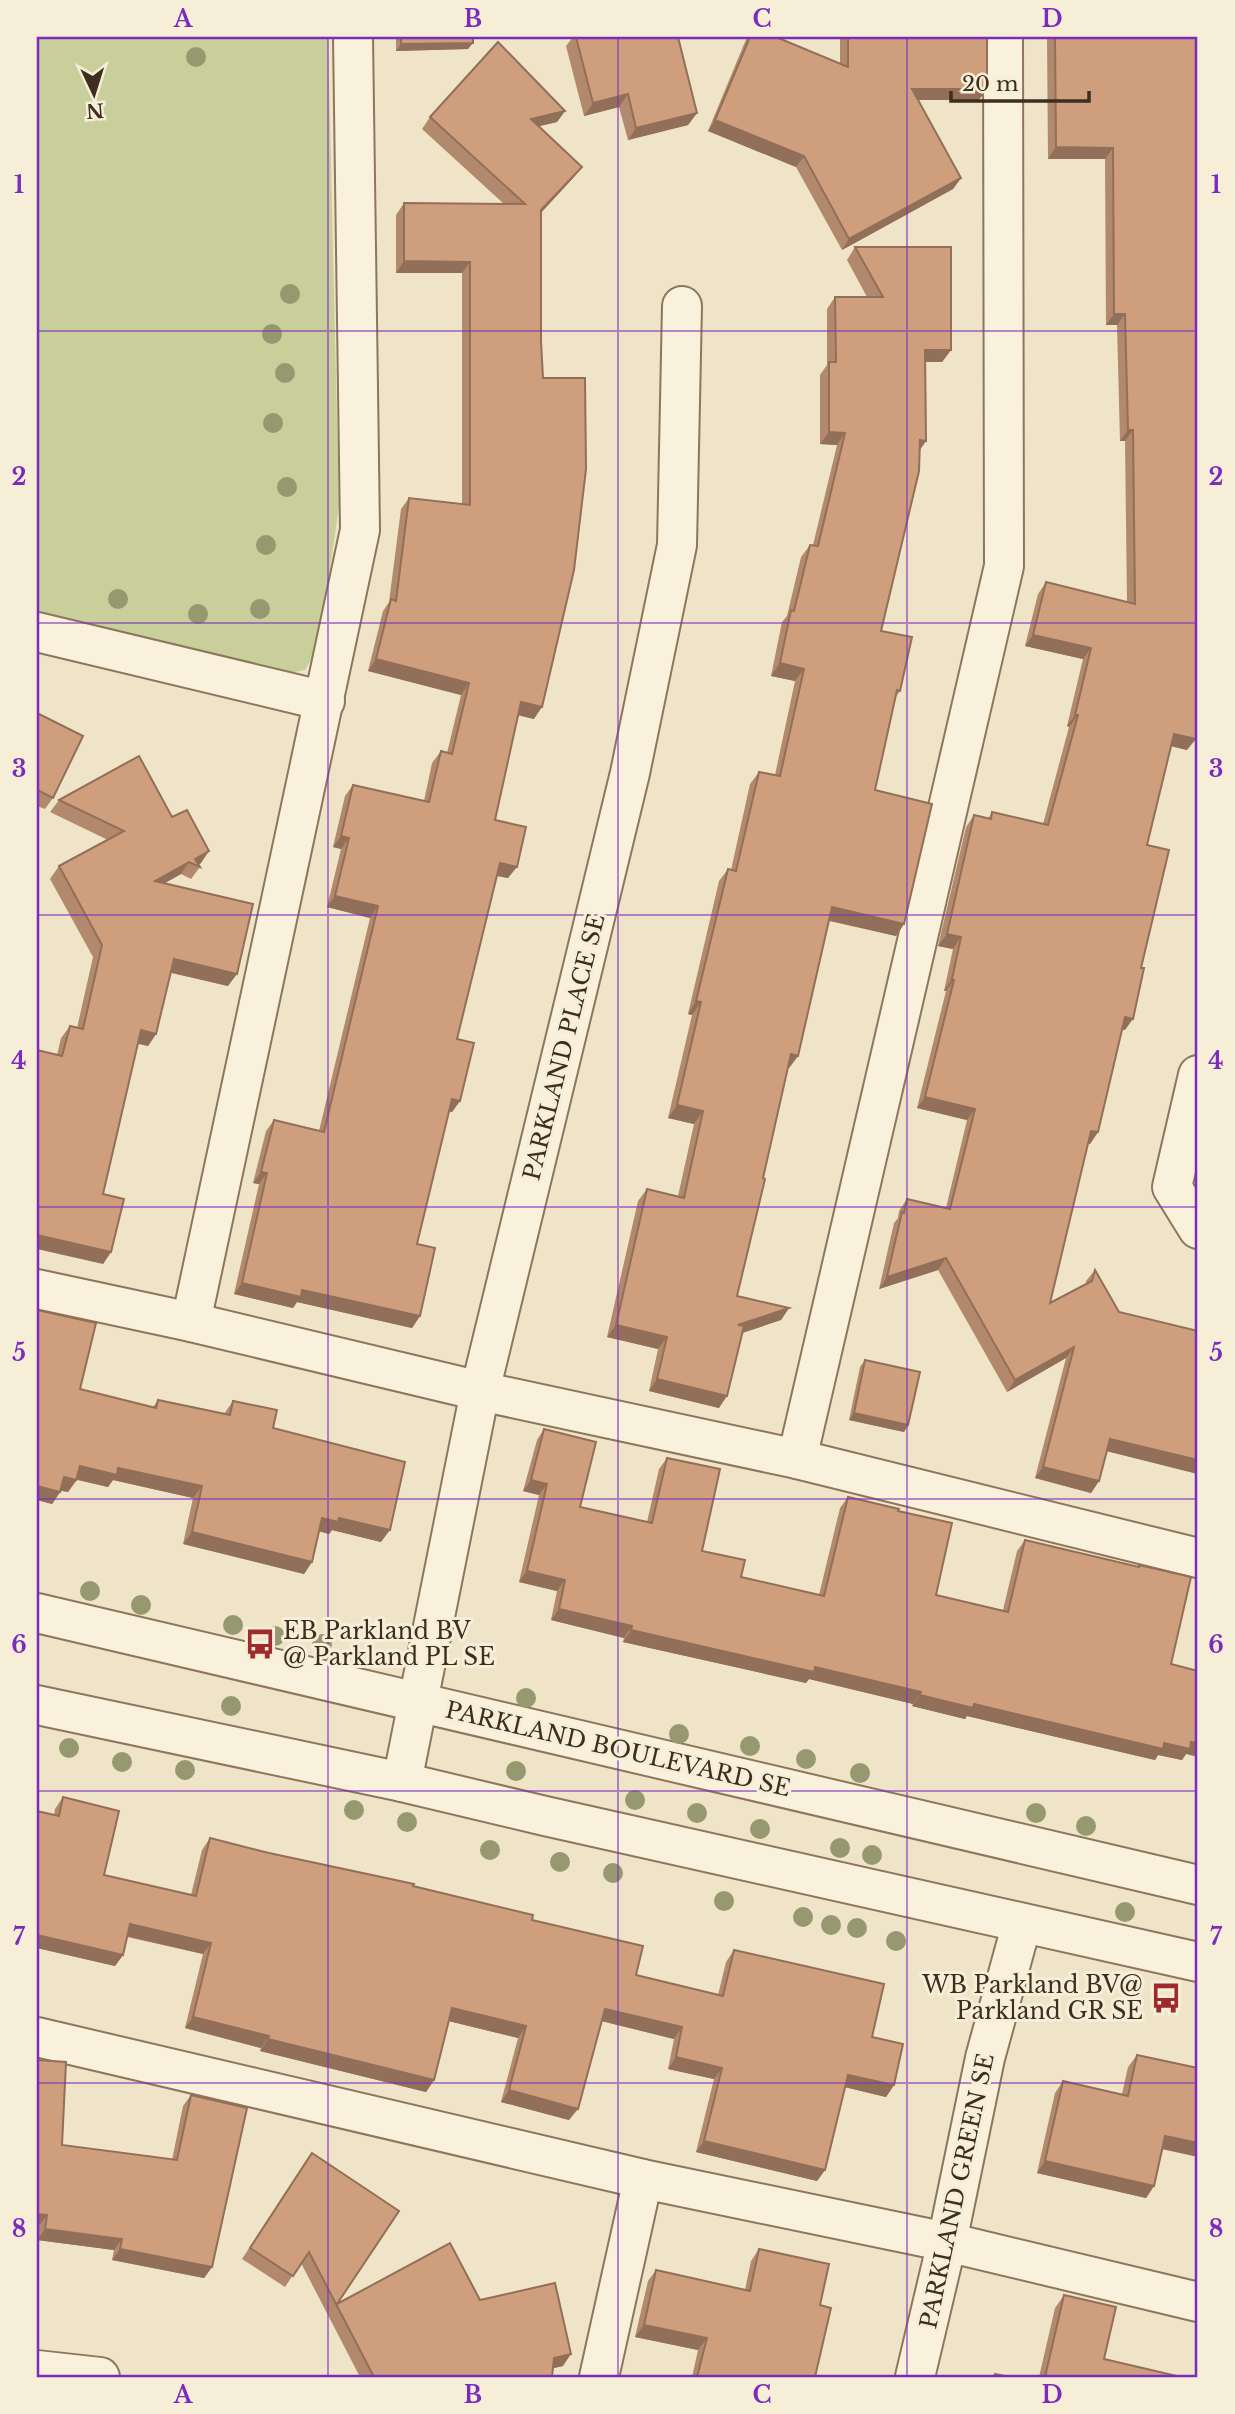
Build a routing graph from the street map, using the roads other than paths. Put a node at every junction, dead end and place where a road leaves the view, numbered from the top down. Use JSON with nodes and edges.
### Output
{"nodes":[{"id":1,"x":353,"y":37,"type":"edge"},
{"id":2,"x":1003,"y":37,"type":"edge"},
{"id":3,"x":682,"y":306,"type":"dead end"},
{"id":4,"x":37,"y":632,"type":"edge"},
{"id":5,"x":326,"y":701,"type":"junction"},
{"id":6,"x":1198,"y":1075,"type":"edge"},
{"id":7,"x":1198,"y":1229,"type":"edge"},
{"id":8,"x":37,"y":1289,"type":"edge"},
{"id":9,"x":191,"y":1322,"type":"junction"},
{"id":10,"x":480,"y":1391,"type":"junction"},
{"id":11,"x":797,"y":1459,"type":"junction"},
{"id":12,"x":1198,"y":1558,"type":"edge"},
{"id":13,"x":37,"y":1613,"type":"edge"},
{"id":14,"x":419,"y":1702,"type":"junction"},
{"id":15,"x":37,"y":1705,"type":"edge"},
{"id":16,"x":402,"y":1782,"type":"junction"},
{"id":17,"x":1198,"y":1885,"type":"edge"},
{"id":18,"x":1022,"y":1923,"type":"junction"},
{"id":19,"x":1198,"y":1962,"type":"edge"},
{"id":20,"x":37,"y":2036,"type":"edge"},
{"id":21,"x":643,"y":2179,"type":"junction"},
{"id":22,"x":947,"y":2242,"type":"junction"},
{"id":23,"x":1198,"y":2302,"type":"edge"},
{"id":24,"x":37,"y":2370,"type":"edge"},
{"id":25,"x":100,"y":2377,"type":"edge"},
{"id":26,"x":599,"y":2377,"type":"edge"},
{"id":27,"x":915,"y":2377,"type":"edge"}],
"edges":[{"from":1,"to":5,"type":"street"},
{"from":2,"to":11,"type":"street"},
{"from":3,"to":10,"type":"street","name":"PARKLAND PLACE SE"},
{"from":4,"to":5,"type":"street"},
{"from":5,"to":9,"type":"street"},
{"from":6,"to":7,"type":"street"},
{"from":8,"to":9,"type":"street"},
{"from":9,"to":10,"type":"street"},
{"from":10,"to":11,"type":"street"},
{"from":10,"to":14,"type":"street","name":"PARKLAND PLACE SE"},
{"from":11,"to":12,"type":"street"},
{"from":13,"to":14,"type":"street","name":"PARKLAND BOULEVARD SE"},
{"from":14,"to":16,"type":"street","name":"PARKLAND PLACE SE"},
{"from":14,"to":17,"type":"street","name":"PARKLAND BOULEVARD SE"},
{"from":15,"to":16,"type":"street"},
{"from":16,"to":18,"type":"street"},
{"from":18,"to":19,"type":"street"},
{"from":18,"to":22,"type":"street","name":"PARKLAND GREEN SE"},
{"from":20,"to":21,"type":"street"},
{"from":21,"to":22,"type":"street"},
{"from":21,"to":26,"type":"street"},
{"from":22,"to":23,"type":"street"},
{"from":22,"to":27,"type":"street","name":"PARKLAND GREEN SE"},
{"from":24,"to":25,"type":"street"}]}
